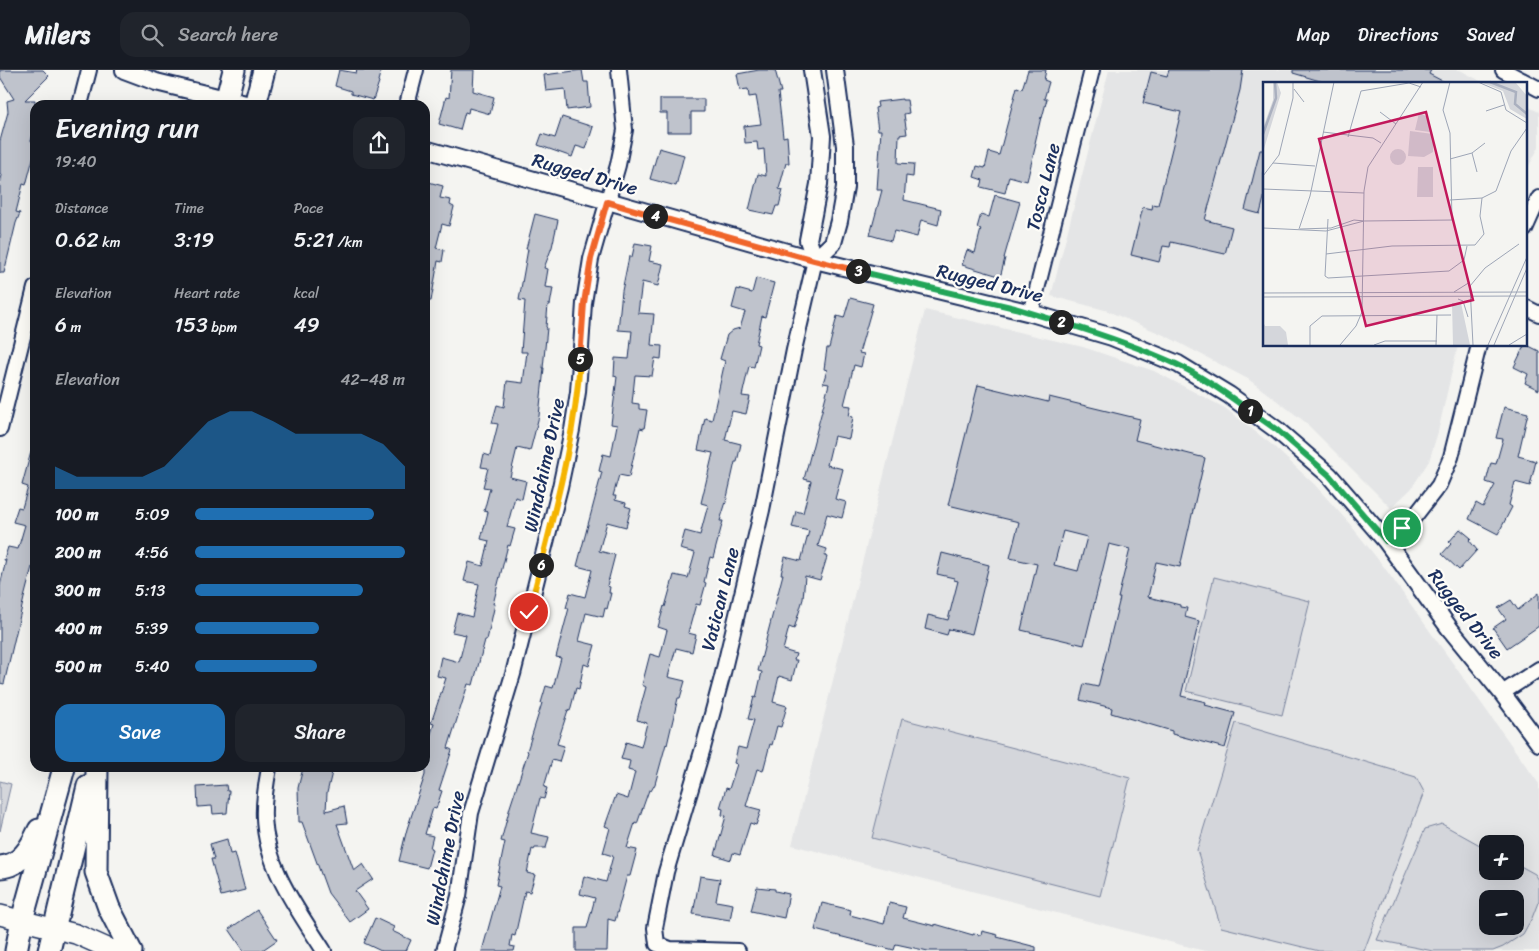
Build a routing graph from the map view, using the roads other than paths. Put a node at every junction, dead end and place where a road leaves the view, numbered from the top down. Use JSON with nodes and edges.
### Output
{"nodes":[{"id":1,"x":89,"y":70,"type":"edge"},
{"id":2,"x":124,"y":70,"type":"edge"},
{"id":3,"x":234,"y":70,"type":"edge"},
{"id":4,"x":264,"y":70,"type":"edge"},
{"id":5,"x":416,"y":70,"type":"edge"},
{"id":6,"x":619,"y":70,"type":"edge"},
{"id":7,"x":812,"y":70,"type":"edge"},
{"id":8,"x":835,"y":70,"type":"edge"},
{"id":9,"x":1092,"y":70,"type":"edge"},
{"id":10,"x":1502,"y":70,"type":"edge"},
{"id":11,"x":1525,"y":82,"type":"edge"},
{"id":12,"x":1526,"y":82,"type":"edge"},
{"id":13,"x":1539,"y":89,"type":"edge"},
{"id":14,"x":81,"y":100,"type":"edge"},
{"id":15,"x":219,"y":100,"type":"edge"},
{"id":16,"x":226,"y":100,"type":"edge"},
{"id":17,"x":257,"y":100,"type":"edge"},
{"id":18,"x":408,"y":100,"type":"edge"},
{"id":19,"x":430,"y":151,"type":"edge"},
{"id":20,"x":1539,"y":198,"type":"edge"},
{"id":21,"x":607,"y":202,"type":"junction"},
{"id":22,"x":1526,"y":227,"type":"edge"},
{"id":23,"x":814,"y":260,"type":"junction"},
{"id":24,"x":30,"y":308,"type":"edge"},
{"id":25,"x":1526,"y":308,"type":"edge"},
{"id":26,"x":1031,"y":313,"type":"junction"},
{"id":27,"x":1539,"y":314,"type":"edge"},
{"id":28,"x":1479,"y":346,"type":"edge"},
{"id":29,"x":0,"y":429,"type":"edge"},
{"id":30,"x":1386,"y":541,"type":"junction"},
{"id":31,"x":1539,"y":669,"type":"edge"},
{"id":32,"x":1502,"y":694,"type":"junction"},
{"id":33,"x":1539,"y":743,"type":"edge"},
{"id":34,"x":62,"y":772,"type":"edge"},
{"id":35,"x":62,"y":772,"type":"edge"},
{"id":36,"x":91,"y":772,"type":"edge"},
{"id":37,"x":97,"y":772,"type":"edge"},
{"id":38,"x":268,"y":772,"type":"edge"},
{"id":39,"x":0,"y":867,"type":"edge"},
{"id":40,"x":0,"y":915,"type":"edge"},
{"id":41,"x":22,"y":920,"type":"junction"},
{"id":42,"x":55,"y":927,"type":"junction"},
{"id":43,"x":16,"y":951,"type":"edge"},
{"id":44,"x":48,"y":951,"type":"edge"},
{"id":45,"x":114,"y":951,"type":"edge"},
{"id":46,"x":131,"y":951,"type":"edge"},
{"id":47,"x":324,"y":951,"type":"edge"},
{"id":48,"x":444,"y":951,"type":"edge"},
{"id":49,"x":738,"y":951,"type":"edge"}],
"edges":[{"from":1,"to":14,"type":"street"},
{"from":2,"to":15,"type":"street"},
{"from":3,"to":16,"type":"main road"},
{"from":4,"to":17,"type":"main road"},
{"from":5,"to":18,"type":"street"},
{"from":6,"to":21,"type":"street","name":"Windchime Drive"},
{"from":7,"to":23,"type":"street","name":"Vatican Lane"},
{"from":8,"to":23,"type":"street"},
{"from":9,"to":26,"type":"street","name":"Tosca Lane"},
{"from":10,"to":11,"type":"street"},
{"from":12,"to":13,"type":"street"},
{"from":19,"to":21,"type":"street","name":"Rugged Drive"},
{"from":20,"to":22,"type":"street"},
{"from":21,"to":23,"type":"street","name":"Rugged Drive"},
{"from":21,"to":48,"type":"street","name":"Windchime Drive"},
{"from":23,"to":26,"type":"street","name":"Rugged Drive"},
{"from":23,"to":49,"type":"street","name":"Vatican Lane"},
{"from":24,"to":29,"type":"street"},
{"from":25,"to":27,"type":"street"},
{"from":26,"to":30,"type":"street","name":"Rugged Drive"},
{"from":28,"to":30,"type":"street"},
{"from":30,"to":32,"type":"street","name":"Rugged Drive"},
{"from":31,"to":32,"type":"street"},
{"from":32,"to":33,"type":"street","name":"Rugged Drive"},
{"from":34,"to":39,"type":"main road"},
{"from":35,"to":41,"type":"main road"},
{"from":36,"to":42,"type":"main road"},
{"from":37,"to":46,"type":"main road"},
{"from":38,"to":47,"type":"street"},
{"from":40,"to":41,"type":"main road"},
{"from":41,"to":42,"type":"main road"},
{"from":41,"to":43,"type":"main road"},
{"from":42,"to":44,"type":"main road"},
{"from":42,"to":45,"type":"main road"}]}
